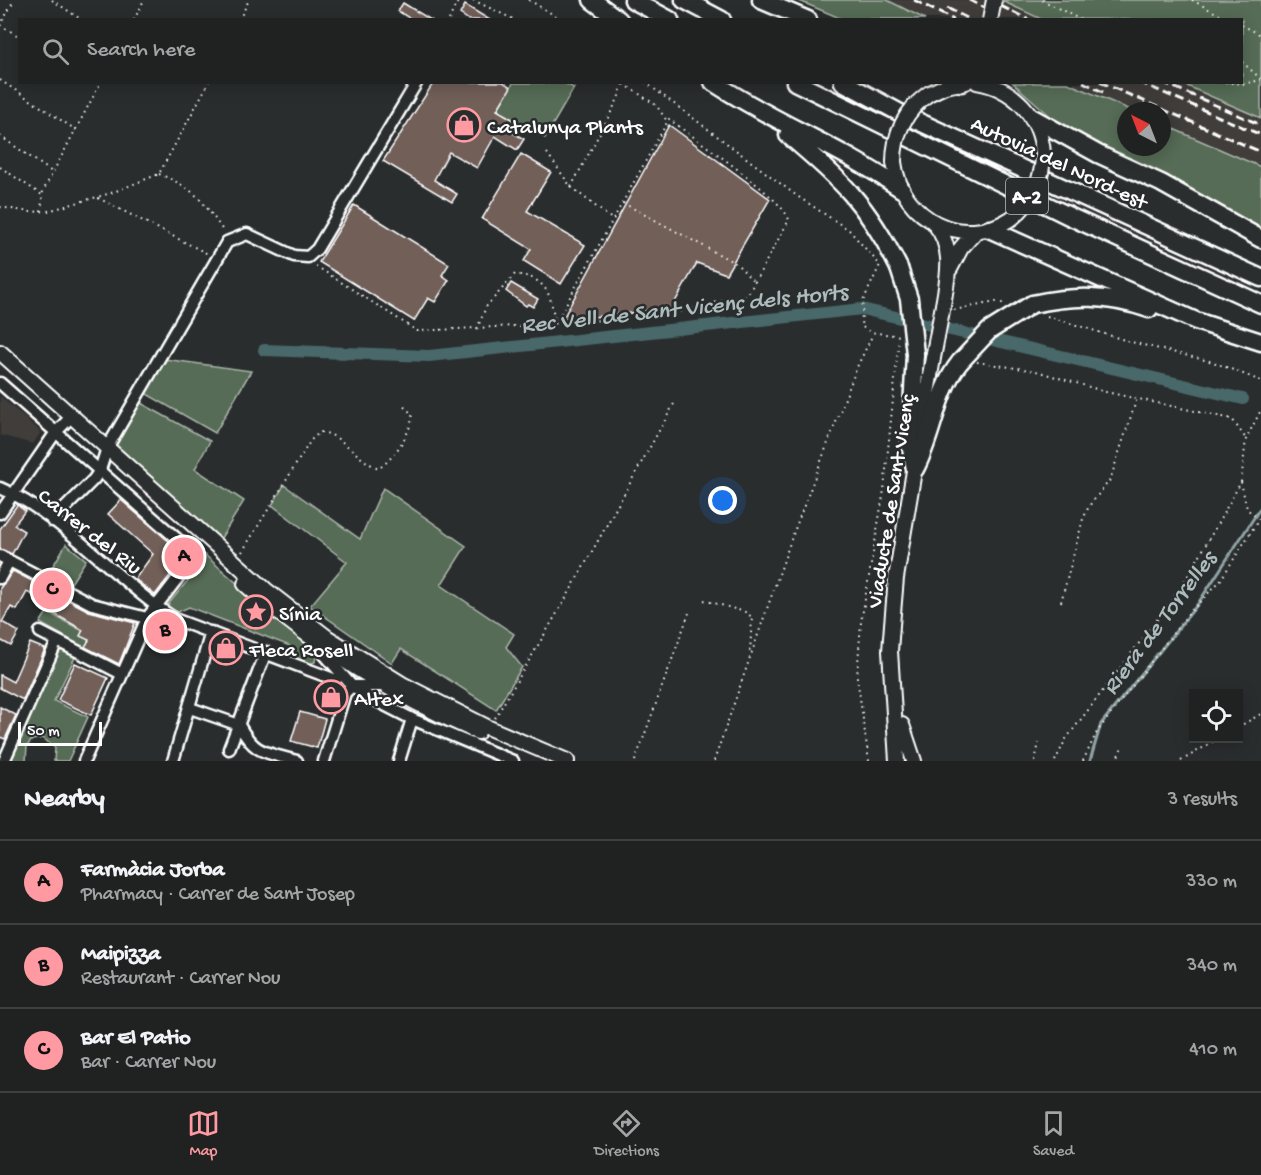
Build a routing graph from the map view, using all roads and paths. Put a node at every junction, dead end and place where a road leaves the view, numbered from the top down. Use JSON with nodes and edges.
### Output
{"nodes":[{"id":1,"x":14,"y":0,"type":"edge"},
{"id":2,"x":52,"y":0,"type":"edge"},
{"id":3,"x":144,"y":0,"type":"edge"},
{"id":4,"x":249,"y":0,"type":"edge"},
{"id":5,"x":462,"y":0,"type":"edge"},
{"id":6,"x":473,"y":0,"type":"edge"},
{"id":7,"x":529,"y":0,"type":"edge"},
{"id":8,"x":592,"y":0,"type":"edge"},
{"id":9,"x":633,"y":0,"type":"edge"},
{"id":10,"x":684,"y":0,"type":"edge"},
{"id":11,"x":761,"y":0,"type":"edge"},
{"id":12,"x":994,"y":0,"type":"edge"},
{"id":13,"x":1042,"y":0,"type":"edge"},
{"id":14,"x":1192,"y":0,"type":"edge"},
{"id":15,"x":79,"y":18,"type":"edge"},
{"id":16,"x":135,"y":18,"type":"edge"},
{"id":17,"x":241,"y":18,"type":"edge"},
{"id":18,"x":450,"y":18,"type":"edge"},
{"id":19,"x":511,"y":18,"type":"edge"},
{"id":20,"x":559,"y":18,"type":"edge"},
{"id":21,"x":616,"y":18,"type":"edge"},
{"id":22,"x":666,"y":18,"type":"edge"},
{"id":23,"x":718,"y":18,"type":"edge"},
{"id":24,"x":803,"y":18,"type":"edge"},
{"id":25,"x":990,"y":18,"type":"edge"},
{"id":26,"x":1077,"y":18,"type":"edge"},
{"id":27,"x":1223,"y":18,"type":"edge"},
{"id":28,"x":0,"y":25,"type":"edge"},
{"id":29,"x":1243,"y":26,"type":"edge"},
{"id":30,"x":1261,"y":35,"type":"edge"},
{"id":31,"x":18,"y":36,"type":"edge"},
{"id":32,"x":1243,"y":63,"type":"edge"},
{"id":33,"x":0,"y":80,"type":"edge"},
{"id":34,"x":1261,"y":80,"type":"edge"},
{"id":35,"x":96,"y":84,"type":"edge"},
{"id":36,"x":208,"y":84,"type":"edge"},
{"id":37,"x":416,"y":84,"type":"edge"},
{"id":38,"x":623,"y":84,"type":"edge"},
{"id":39,"x":624,"y":84,"type":"edge"},
{"id":40,"x":648,"y":84,"type":"edge"},
{"id":41,"x":716,"y":84,"type":"edge"},
{"id":42,"x":799,"y":84,"type":"edge"},
{"id":43,"x":847,"y":84,"type":"edge"},
{"id":44,"x":956,"y":84,"type":"edge"},
{"id":45,"x":1243,"y":84,"type":"edge"},
{"id":46,"x":997,"y":85,"type":"edge"},
{"id":47,"x":99,"y":86,"type":"joint"},
{"id":48,"x":764,"y":115,"type":"junction"},
{"id":49,"x":1033,"y":118,"type":"junction"},
{"id":50,"x":667,"y":121,"type":"junction"},
{"id":51,"x":76,"y":130,"type":"junction"},
{"id":52,"x":0,"y":136,"type":"edge"},
{"id":53,"x":547,"y":153,"type":"dead end"},
{"id":54,"x":0,"y":166,"type":"edge"},
{"id":55,"x":53,"y":173,"type":"junction"},
{"id":56,"x":159,"y":174,"type":"junction"},
{"id":57,"x":571,"y":187,"type":"junction"},
{"id":58,"x":901,"y":189,"type":"junction"},
{"id":59,"x":42,"y":195,"type":"junction"},
{"id":60,"x":96,"y":197,"type":"junction"},
{"id":61,"x":622,"y":202,"type":"junction"},
{"id":62,"x":0,"y":207,"type":"edge"},
{"id":63,"x":41,"y":211,"type":"junction"},
{"id":64,"x":613,"y":220,"type":"junction"},
{"id":65,"x":934,"y":224,"type":"junction"},
{"id":66,"x":983,"y":230,"type":"junction"},
{"id":67,"x":1261,"y":239,"type":"edge"},
{"id":68,"x":230,"y":240,"type":"junction"},
{"id":69,"x":308,"y":257,"type":"junction"},
{"id":70,"x":216,"y":258,"type":"junction"},
{"id":71,"x":880,"y":265,"type":"junction"},
{"id":72,"x":892,"y":269,"type":"junction"},
{"id":73,"x":949,"y":270,"type":"junction"},
{"id":74,"x":1261,"y":278,"type":"edge"},
{"id":75,"x":754,"y":282,"type":"junction"},
{"id":76,"x":1261,"y":304,"type":"edge"},
{"id":77,"x":1008,"y":305,"type":"dead end"},
{"id":78,"x":944,"y":307,"type":"junction"},
{"id":79,"x":1037,"y":309,"type":"junction"},
{"id":80,"x":1196,"y":321,"type":"junction"},
{"id":81,"x":555,"y":324,"type":"junction"},
{"id":82,"x":477,"y":328,"type":"junction"},
{"id":83,"x":873,"y":333,"type":"junction"},
{"id":84,"x":899,"y":335,"type":"junction"},
{"id":85,"x":1261,"y":342,"type":"edge"},
{"id":86,"x":912,"y":346,"type":"junction"},
{"id":87,"x":0,"y":352,"type":"edge"},
{"id":88,"x":965,"y":360,"type":"junction"},
{"id":89,"x":0,"y":364,"type":"edge"},
{"id":90,"x":1261,"y":381,"type":"edge"},
{"id":91,"x":0,"y":383,"type":"edge"},
{"id":92,"x":1137,"y":398,"type":"junction"},
{"id":93,"x":675,"y":402,"type":"dead end"},
{"id":94,"x":402,"y":405,"type":"dead end"},
{"id":95,"x":1261,"y":410,"type":"edge"},
{"id":96,"x":64,"y":423,"type":"junction"},
{"id":97,"x":1246,"y":439,"type":"junction"},
{"id":98,"x":104,"y":458,"type":"junction"},
{"id":99,"x":915,"y":469,"type":"junction"},
{"id":100,"x":1241,"y":482,"type":"junction"},
{"id":101,"x":0,"y":488,"type":"edge"},
{"id":102,"x":14,"y":494,"type":"junction"},
{"id":103,"x":0,"y":513,"type":"edge"},
{"id":104,"x":1260,"y":520,"type":"edge"},
{"id":105,"x":52,"y":521,"type":"junction"},
{"id":106,"x":5,"y":559,"type":"edge"},
{"id":107,"x":233,"y":561,"type":"junction"},
{"id":108,"x":0,"y":578,"type":"edge"},
{"id":109,"x":704,"y":600,"type":"dead end"},
{"id":110,"x":1061,"y":602,"type":"dead end"},
{"id":111,"x":156,"y":607,"type":"junction"},
{"id":112,"x":689,"y":613,"type":"dead end"},
{"id":113,"x":147,"y":618,"type":"junction"},
{"id":114,"x":40,"y":632,"type":"dead end"},
{"id":115,"x":211,"y":632,"type":"junction"},
{"id":116,"x":313,"y":633,"type":"junction"},
{"id":117,"x":57,"y":641,"type":"junction"},
{"id":118,"x":321,"y":651,"type":"junction"},
{"id":119,"x":266,"y":652,"type":"junction"},
{"id":120,"x":750,"y":655,"type":"junction"},
{"id":121,"x":346,"y":662,"type":"junction"},
{"id":122,"x":309,"y":669,"type":"junction"},
{"id":123,"x":364,"y":673,"type":"junction"},
{"id":124,"x":122,"y":674,"type":"junction"},
{"id":125,"x":384,"y":680,"type":"junction"},
{"id":126,"x":345,"y":683,"type":"junction"},
{"id":127,"x":893,"y":694,"type":"junction"},
{"id":128,"x":190,"y":708,"type":"junction"},
{"id":129,"x":1261,"y":714,"type":"edge"},
{"id":130,"x":412,"y":719,"type":"junction"},
{"id":131,"x":239,"y":725,"type":"junction"},
{"id":132,"x":1243,"y":725,"type":"edge"},
{"id":133,"x":489,"y":728,"type":"junction"},
{"id":134,"x":897,"y":740,"type":"junction"},
{"id":135,"x":1039,"y":743,"type":"dead end"},
{"id":136,"x":1211,"y":743,"type":"edge"},
{"id":137,"x":1122,"y":747,"type":"dead end"},
{"id":138,"x":229,"y":749,"type":"dead end"},
{"id":139,"x":508,"y":752,"type":"edge"},
{"id":140,"x":491,"y":757,"type":"edge"},
{"id":141,"x":4,"y":761,"type":"edge"},
{"id":142,"x":84,"y":761,"type":"edge"},
{"id":143,"x":173,"y":761,"type":"edge"},
{"id":144,"x":297,"y":761,"type":"edge"},
{"id":145,"x":324,"y":761,"type":"edge"},
{"id":146,"x":399,"y":761,"type":"edge"},
{"id":147,"x":546,"y":761,"type":"edge"},
{"id":148,"x":567,"y":761,"type":"edge"},
{"id":149,"x":635,"y":761,"type":"edge"},
{"id":150,"x":714,"y":761,"type":"edge"},
{"id":151,"x":869,"y":761,"type":"edge"},
{"id":152,"x":896,"y":761,"type":"edge"},
{"id":153,"x":903,"y":761,"type":"edge"},
{"id":154,"x":914,"y":761,"type":"edge"},
{"id":155,"x":1035,"y":761,"type":"edge"},
{"id":156,"x":1055,"y":761,"type":"edge"},
{"id":157,"x":1083,"y":761,"type":"edge"},
{"id":158,"x":1116,"y":761,"type":"edge"},
{"id":159,"x":1181,"y":761,"type":"edge"}],
"edges":[{"from":1,"to":28,"type":"path"},
{"from":2,"to":15,"type":"path"},
{"from":3,"to":16,"type":"path"},
{"from":4,"to":17,"type":"path"},
{"from":5,"to":18,"type":"path"},
{"from":6,"to":19,"type":"path"},
{"from":7,"to":20,"type":"path"},
{"from":8,"to":21,"type":"highway"},
{"from":9,"to":22,"type":"highway"},
{"from":10,"to":23,"type":"highway"},
{"from":11,"to":24,"type":"highway"},
{"from":12,"to":25,"type":"main road","bridge":true},
{"from":13,"to":26,"type":"path"},
{"from":14,"to":27,"type":"path"},
{"from":28,"to":31,"type":"path"},
{"from":29,"to":30,"type":"path"},
{"from":32,"to":34,"type":"path"},
{"from":33,"to":51,"type":"path"},
{"from":34,"to":45,"type":"path"},
{"from":35,"to":47,"type":"path"},
{"from":36,"to":56,"type":"path"},
{"from":37,"to":69,"type":"street"},
{"from":38,"to":57,"type":"path"},
{"from":39,"to":50,"type":"path"},
{"from":40,"to":71,"type":"path"},
{"from":41,"to":48,"type":"highway"},
{"from":42,"to":76,"type":"highway","name":"Autovia del Nord-est","number":"A-2"},
{"from":43,"to":74,"type":"highway","name":"Autovia del Nord-est","number":"A-2"},
{"from":44,"to":58,"type":"main road","name":"Viaducte de Sant Vicenç","bridge":true},
{"from":46,"to":49,"type":"main road","name":"Viaducte de Sant Vicenç"},
{"from":47,"to":51,"type":"path"},
{"from":48,"to":58,"type":"highway"},
{"from":48,"to":72,"type":"highway"},
{"from":49,"to":66,"type":"main road","name":"Viaducte de Sant Vicenç","bridge":true},
{"from":49,"to":67,"type":"highway"},
{"from":50,"to":61,"type":"path"},
{"from":50,"to":75,"type":"path"},
{"from":51,"to":55,"type":"path"},
{"from":52,"to":55,"type":"path"},
{"from":53,"to":57,"type":"path"},
{"from":54,"to":59,"type":"path"},
{"from":55,"to":59,"type":"path"},
{"from":56,"to":60,"type":"path"},
{"from":56,"to":68,"type":"path"},
{"from":57,"to":64,"type":"path"},
{"from":58,"to":65,"type":"main road","name":"Viaducte de Sant Vicenç"},
{"from":59,"to":63,"type":"path"},
{"from":60,"to":63,"type":"path"},
{"from":60,"to":70,"type":"path"},
{"from":61,"to":64,"type":"path"},
{"from":61,"to":75,"type":"path"},
{"from":62,"to":63,"type":"path"},
{"from":64,"to":81,"type":"path"},
{"from":65,"to":66,"type":"main road","name":"Viaducte de Sant Vicenç"},
{"from":65,"to":73,"type":"main road","name":"Viaducte de Sant Vicenç"},
{"from":66,"to":73,"type":"main road","name":"Viaducte de Sant Vicenç"},
{"from":66,"to":80,"type":"highway"},
{"from":68,"to":69,"type":"street"},
{"from":68,"to":70,"type":"street"},
{"from":69,"to":82,"type":"path"},
{"from":70,"to":98,"type":"street"},
{"from":71,"to":72,"type":"path"},
{"from":71,"to":83,"type":"path"},
{"from":72,"to":86,"type":"highway","bridge":true},
{"from":73,"to":78,"type":"main road","name":"Viaducte de Sant Vicenç"},
{"from":75,"to":81,"type":"path"},
{"from":77,"to":78,"type":"path"},
{"from":78,"to":99,"type":"main road","name":"Viaducte de Sant Vicenç","bridge":true},
{"from":79,"to":80,"type":"highway"},
{"from":79,"to":88,"type":"highway","bridge":true},
{"from":79,"to":90,"type":"path"},
{"from":80,"to":85,"type":"highway"},
{"from":81,"to":82,"type":"path"},
{"from":81,"to":82,"type":"path"},
{"from":83,"to":84,"type":"path"},
{"from":83,"to":120,"type":"path"},
{"from":84,"to":86,"type":"path"},
{"from":84,"to":151,"type":"path"},
{"from":86,"to":99,"type":"highway"},
{"from":87,"to":96,"type":"main road"},
{"from":88,"to":92,"type":"path"},
{"from":88,"to":99,"type":"highway"},
{"from":89,"to":96,"type":"main road"},
{"from":91,"to":96,"type":"street"},
{"from":92,"to":97,"type":"path"},
{"from":92,"to":110,"type":"path"},
{"from":93,"to":133,"type":"path"},
{"from":94,"to":107,"type":"path"},
{"from":95,"to":97,"type":"path"},
{"from":96,"to":98,"type":"main road"},
{"from":96,"to":98,"type":"street"},
{"from":96,"to":102,"type":"street"},
{"from":97,"to":100,"type":"path"},
{"from":98,"to":105,"type":"street"},
{"from":98,"to":107,"type":"main road"},
{"from":98,"to":111,"type":"street"},
{"from":98,"to":116,"type":"main road"},
{"from":99,"to":127,"type":"main road","name":"Viaducte de Sant Vicenç"},
{"from":100,"to":104,"type":"path"},
{"from":100,"to":156,"type":"path"},
{"from":101,"to":102,"type":"street","name":"Carrer del Riu"},
{"from":102,"to":103,"type":"street"},
{"from":102,"to":105,"type":"street","name":"Carrer del Riu"},
{"from":104,"to":157,"type":"path"},
{"from":105,"to":111,"type":"street","name":"Carrer del Riu"},
{"from":106,"to":108,"type":"street"},
{"from":106,"to":113,"type":"street"},
{"from":107,"to":116,"type":"main road"},
{"from":109,"to":120,"type":"path"},
{"from":111,"to":113,"type":"street"},
{"from":111,"to":115,"type":"street","name":"Carrer del Riu"},
{"from":112,"to":149,"type":"path"},
{"from":113,"to":124,"type":"street"},
{"from":114,"to":117,"type":"street"},
{"from":115,"to":119,"type":"street","name":"Carrer del Riu"},
{"from":115,"to":128,"type":"street"},
{"from":116,"to":118,"type":"street"},
{"from":116,"to":121,"type":"main road"},
{"from":116,"to":125,"type":"main road"},
{"from":117,"to":124,"type":"street"},
{"from":117,"to":141,"type":"street"},
{"from":118,"to":122,"type":"street"},
{"from":118,"to":126,"type":"street"},
{"from":119,"to":122,"type":"street","name":"Carrer del Riu"},
{"from":119,"to":131,"type":"street"},
{"from":120,"to":150,"type":"path"},
{"from":121,"to":123,"type":"main road"},
{"from":121,"to":126,"type":"street"},
{"from":122,"to":126,"type":"street","name":"Carrer del Riu"},
{"from":123,"to":125,"type":"main road"},
{"from":123,"to":126,"type":"street"},
{"from":124,"to":142,"type":"street"},
{"from":125,"to":126,"type":"street"},
{"from":125,"to":133,"type":"main road"},
{"from":125,"to":139,"type":"main road"},
{"from":126,"to":130,"type":"street"},
{"from":126,"to":145,"type":"street"},
{"from":127,"to":134,"type":"main road","name":"Viaducte de Sant Vicenç"},
{"from":127,"to":154,"type":"main road"},
{"from":128,"to":131,"type":"street"},
{"from":128,"to":143,"type":"street"},
{"from":129,"to":132,"type":"path"},
{"from":130,"to":140,"type":"street"},
{"from":130,"to":146,"type":"street"},
{"from":131,"to":138,"type":"street"},
{"from":131,"to":144,"type":"street"},
{"from":133,"to":139,"type":"main road"},
{"from":134,"to":152,"type":"main road"},
{"from":134,"to":153,"type":"main road","name":"Viaducte de Sant Vicenç"},
{"from":135,"to":155,"type":"path"},
{"from":136,"to":159,"type":"path"},
{"from":137,"to":158,"type":"path"},
{"from":139,"to":140,"type":"street"},
{"from":139,"to":147,"type":"main road"},
{"from":139,"to":148,"type":"main road"}]}
